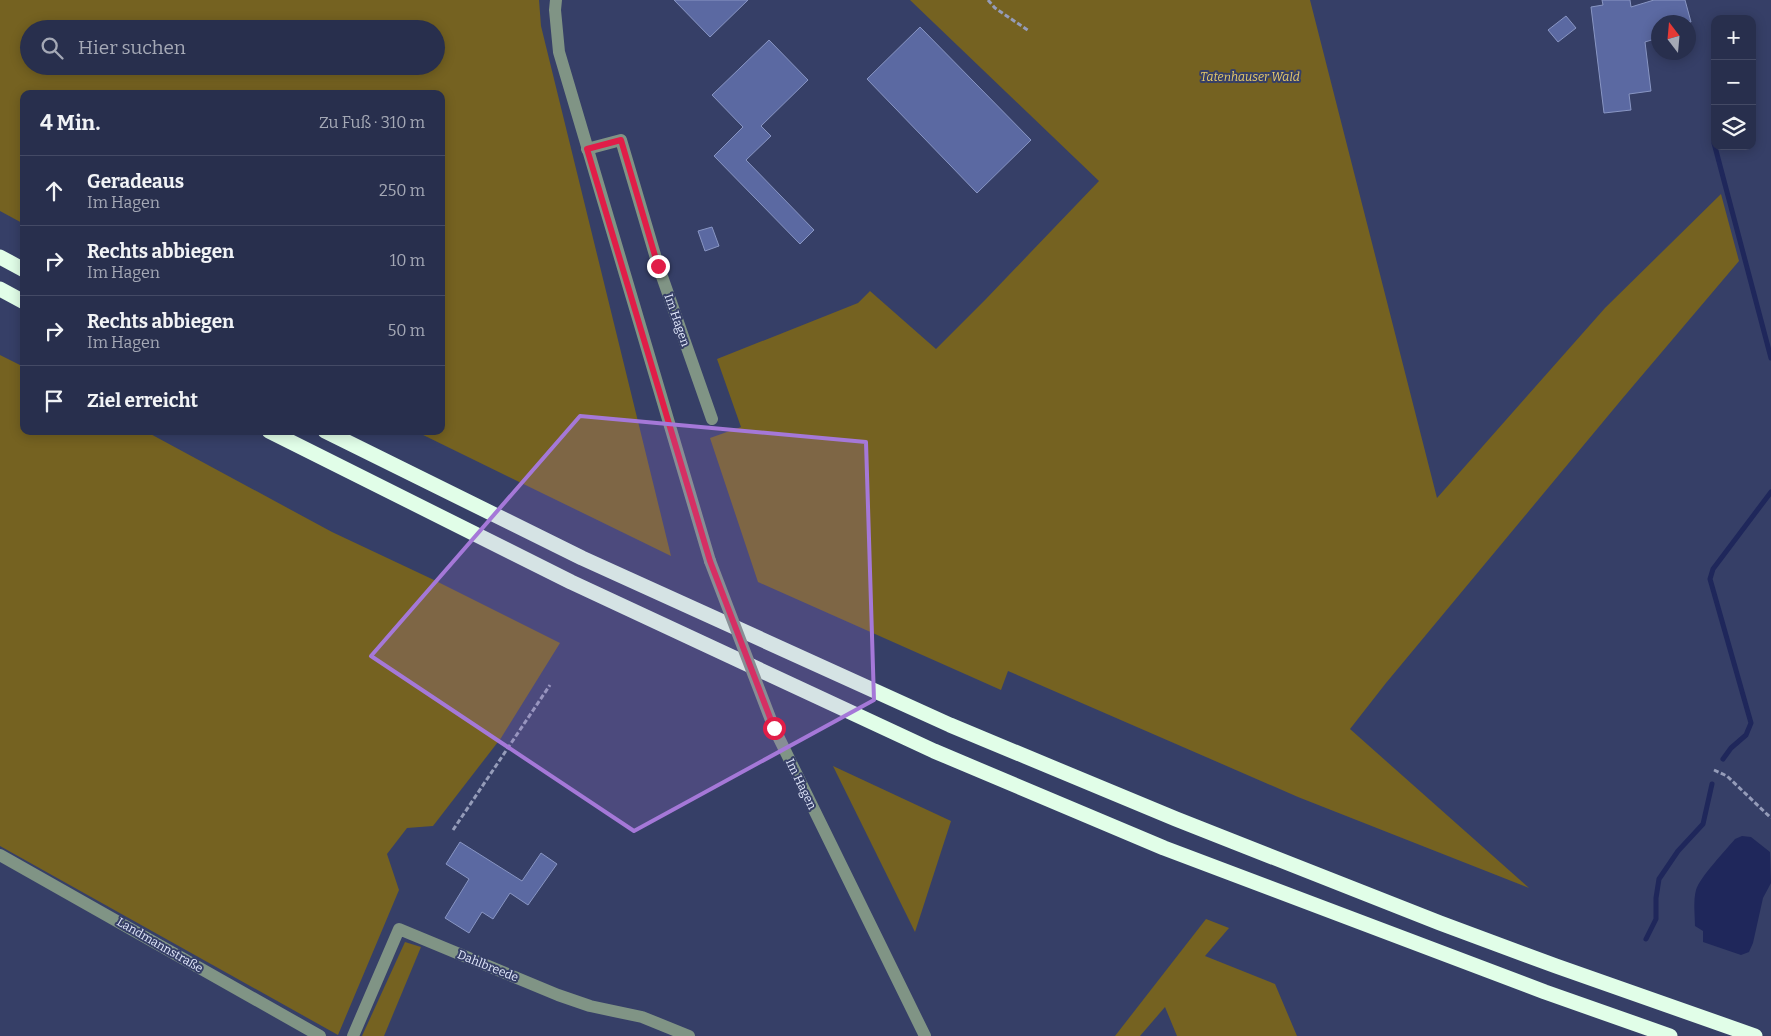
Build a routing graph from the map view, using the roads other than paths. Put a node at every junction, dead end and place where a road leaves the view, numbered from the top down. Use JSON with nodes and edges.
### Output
{"nodes":[{"id":1,"x":556,"y":0,"type":"edge"},
{"id":2,"x":587,"y":149,"type":"junction"},
{"id":3,"x":0,"y":257,"type":"edge"},
{"id":4,"x":20,"y":268,"type":"edge"},
{"id":5,"x":0,"y":289,"type":"edge"},
{"id":6,"x":20,"y":300,"type":"edge"},
{"id":7,"x":712,"y":419,"type":"dead end"},
{"id":8,"x":277,"y":435,"type":"edge"},
{"id":9,"x":333,"y":435,"type":"edge"},
{"id":10,"x":0,"y":855,"type":"edge"},
{"id":11,"x":320,"y":1036,"type":"edge"},
{"id":12,"x":353,"y":1036,"type":"edge"},
{"id":13,"x":688,"y":1036,"type":"edge"},
{"id":14,"x":925,"y":1036,"type":"edge"},
{"id":15,"x":1670,"y":1036,"type":"edge"},
{"id":16,"x":1755,"y":1036,"type":"edge"}],
"edges":[{"from":1,"to":2,"type":"street","name":"Im Hagen"},
{"from":2,"to":7,"type":"street","name":"Im Hagen"},
{"from":2,"to":14,"type":"street","name":"Im Hagen","bridge":true},
{"from":3,"to":4,"type":"highway"},
{"from":5,"to":6,"type":"highway"},
{"from":8,"to":15,"type":"highway"},
{"from":9,"to":16,"type":"highway"},
{"from":10,"to":11,"type":"street","name":"Landmannstraße"},
{"from":12,"to":13,"type":"street","name":"Dahlbreede"}]}
